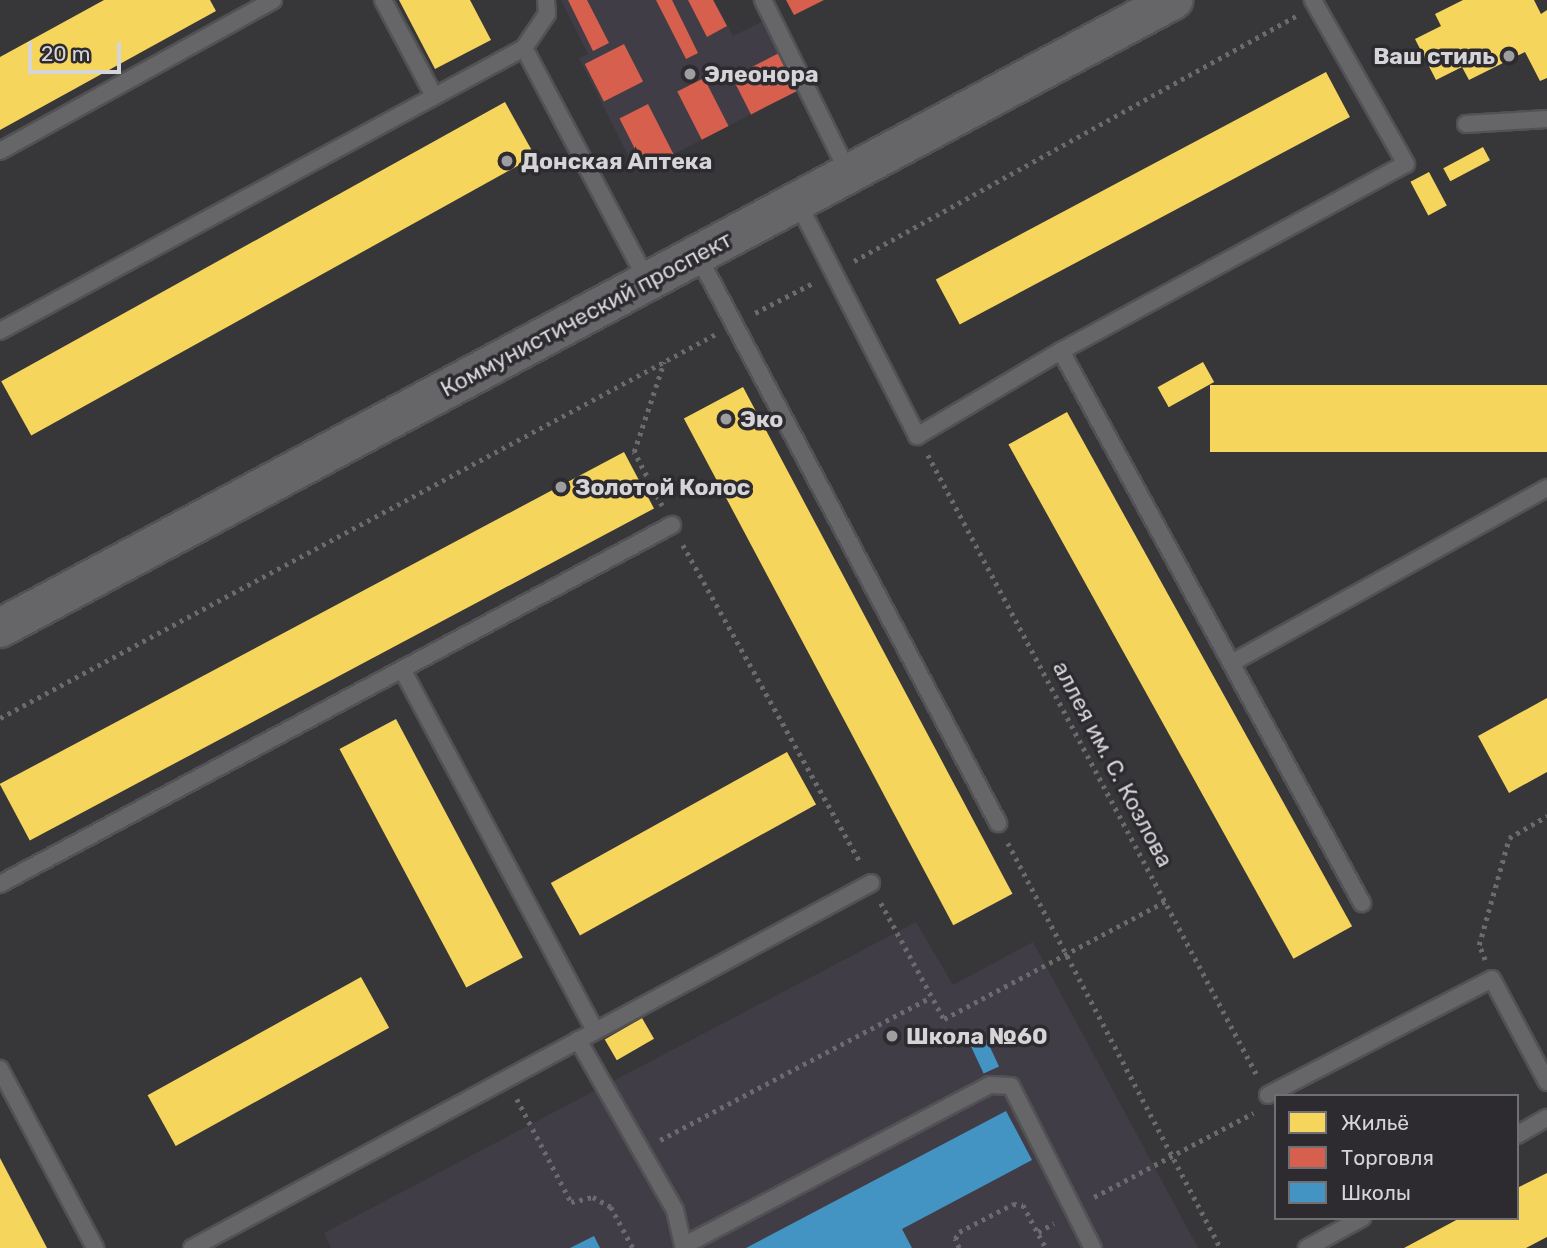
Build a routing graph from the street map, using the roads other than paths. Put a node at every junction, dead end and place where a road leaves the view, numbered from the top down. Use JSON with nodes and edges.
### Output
{"nodes":[{"id":1,"x":383,"y":0,"type":"edge"},
{"id":2,"x":546,"y":0,"type":"edge"},
{"id":3,"x":763,"y":0,"type":"edge"},
{"id":4,"x":1173,"y":0,"type":"edge"},
{"id":5,"x":1314,"y":2,"type":"edge"},
{"id":6,"x":262,"y":3,"type":"edge"},
{"id":7,"x":524,"y":48,"type":"junction"},
{"id":8,"x":435,"y":96,"type":"junction"},
{"id":9,"x":1547,"y":119,"type":"edge"},
{"id":10,"x":1466,"y":124,"type":"dead end"},
{"id":11,"x":0,"y":152,"type":"edge"},
{"id":12,"x":849,"y":174,"type":"junction"},
{"id":13,"x":797,"y":201,"type":"junction"},
{"id":14,"x":697,"y":254,"type":"junction"},
{"id":15,"x":647,"y":281,"type":"junction"},
{"id":16,"x":0,"y":331,"type":"edge"},
{"id":17,"x":1061,"y":351,"type":"junction"},
{"id":18,"x":1547,"y":488,"type":"edge"},
{"id":19,"x":672,"y":525,"type":"road end"},
{"id":20,"x":0,"y":628,"type":"edge"},
{"id":21,"x":1233,"y":662,"type":"junction"},
{"id":22,"x":402,"y":669,"type":"junction"},
{"id":23,"x":998,"y":823,"type":"road end"},
{"id":24,"x":871,"y":883,"type":"road end"},
{"id":25,"x":0,"y":884,"type":"edge"},
{"id":26,"x":1362,"y":904,"type":"dead end"},
{"id":27,"x":595,"y":1031,"type":"junction"},
{"id":28,"x":578,"y":1040,"type":"junction"},
{"id":29,"x":0,"y":1069,"type":"edge"},
{"id":30,"x":1547,"y":1082,"type":"edge"},
{"id":31,"x":1279,"y":1094,"type":"edge"},
{"id":32,"x":1274,"y":1097,"type":"edge"},
{"id":33,"x":1270,"y":1099,"type":"road end"},
{"id":34,"x":1547,"y":1118,"type":"edge"},
{"id":35,"x":1519,"y":1134,"type":"edge"},
{"id":36,"x":1358,"y":1220,"type":"edge"},
{"id":37,"x":684,"y":1247,"type":"edge"},
{"id":38,"x":95,"y":1248,"type":"edge"},
{"id":39,"x":192,"y":1248,"type":"edge"},
{"id":40,"x":1093,"y":1248,"type":"edge"},
{"id":41,"x":1307,"y":1248,"type":"edge"}],
"edges":[{"from":1,"to":8,"type":"lane"},
{"from":2,"to":7,"type":"lane"},
{"from":3,"to":12,"type":"lane"},
{"from":4,"to":12,"type":"main road","name":"Коммунистический проспект"},
{"from":5,"to":17,"type":"lane"},
{"from":6,"to":11,"type":"lane"},
{"from":7,"to":8,"type":"lane"},
{"from":7,"to":15,"type":"lane"},
{"from":8,"to":16,"type":"lane"},
{"from":9,"to":10,"type":"lane"},
{"from":12,"to":13,"type":"main road","name":"Коммунистический проспект"},
{"from":13,"to":14,"type":"main road","name":"Коммунистический проспект"},
{"from":13,"to":17,"type":"lane"},
{"from":14,"to":15,"type":"main road","name":"Коммунистический проспект"},
{"from":14,"to":23,"type":"lane"},
{"from":15,"to":20,"type":"main road","name":"Коммунистический проспект"},
{"from":17,"to":21,"type":"lane"},
{"from":18,"to":21,"type":"lane"},
{"from":19,"to":22,"type":"lane"},
{"from":21,"to":26,"type":"lane"},
{"from":22,"to":25,"type":"lane"},
{"from":22,"to":27,"type":"lane"},
{"from":24,"to":27,"type":"lane"},
{"from":27,"to":28,"type":"lane"},
{"from":28,"to":37,"type":"lane"},
{"from":28,"to":39,"type":"lane"},
{"from":29,"to":38,"type":"lane"},
{"from":30,"to":31,"type":"lane"},
{"from":32,"to":33,"type":"lane"},
{"from":34,"to":35,"type":"lane"},
{"from":36,"to":41,"type":"lane"},
{"from":37,"to":40,"type":"lane"}]}
